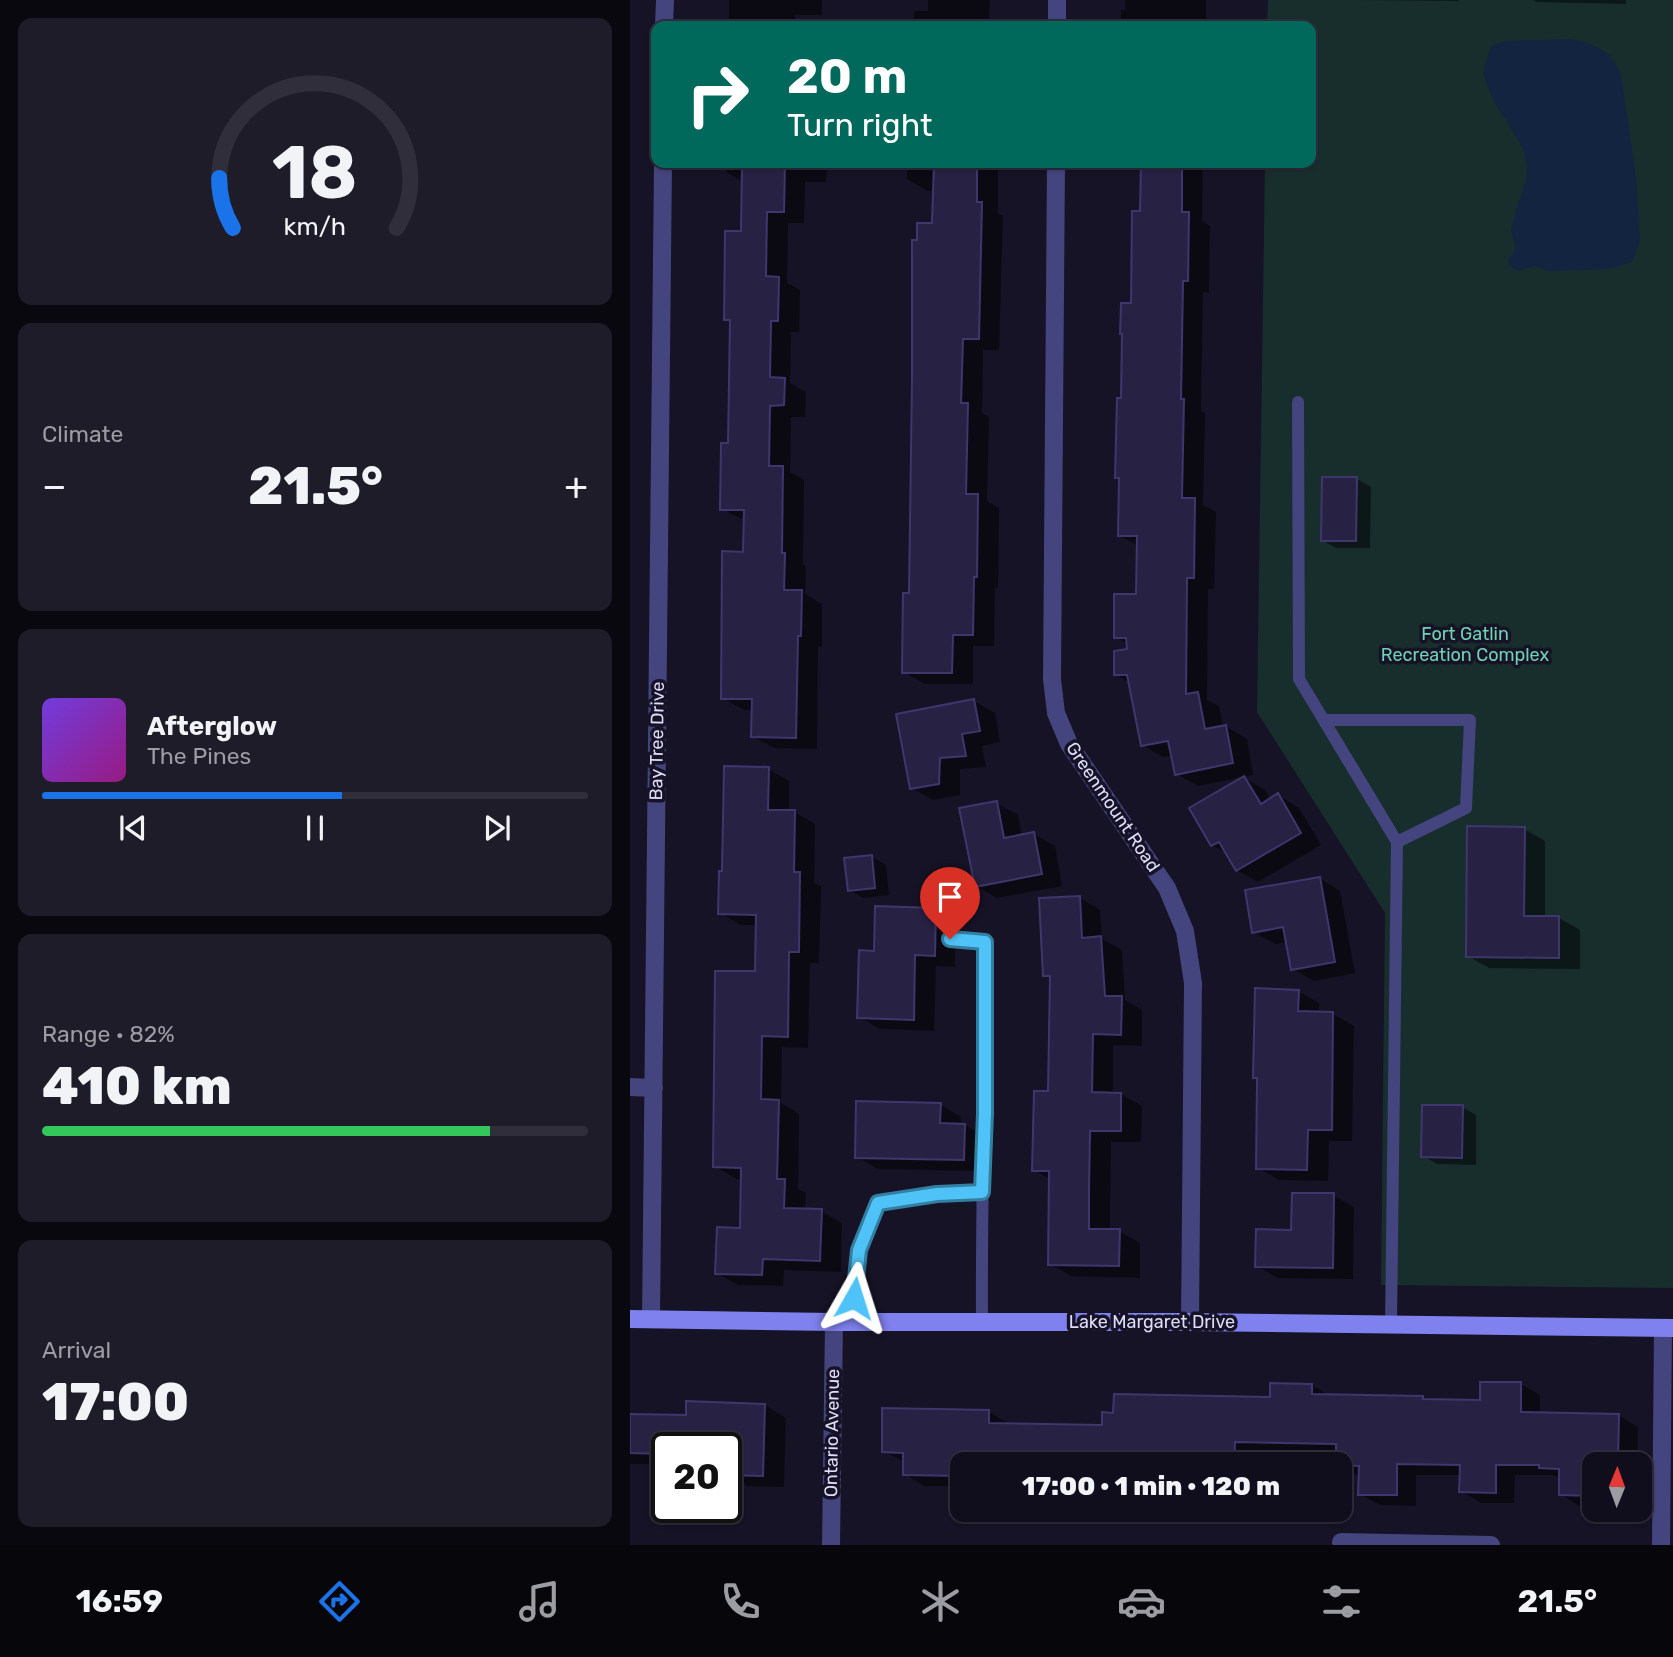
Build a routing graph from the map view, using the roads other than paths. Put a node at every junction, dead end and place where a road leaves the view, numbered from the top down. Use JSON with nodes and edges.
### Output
{"nodes":[{"id":1,"x":664,"y":0,"type":"edge"},
{"id":2,"x":1057,"y":0,"type":"edge"},
{"id":3,"x":664,"y":21,"type":"edge"},
{"id":4,"x":1057,"y":21,"type":"edge"},
{"id":5,"x":663,"y":168,"type":"edge"},
{"id":6,"x":1056,"y":168,"type":"edge"},
{"id":7,"x":1298,"y":402,"type":"dead end"},
{"id":8,"x":1324,"y":720,"type":"junction"},
{"id":9,"x":1398,"y":842,"type":"junction"},
{"id":10,"x":950,"y":939,"type":"dead end"},
{"id":11,"x":630,"y":1087,"type":"edge"},
{"id":12,"x":653,"y":1088,"type":"junction"},
{"id":13,"x":982,"y":1192,"type":"junction"},
{"id":14,"x":630,"y":1319,"type":"edge"},
{"id":15,"x":651,"y":1319,"type":"junction"},
{"id":16,"x":982,"y":1321,"type":"junction"},
{"id":17,"x":843,"y":1322,"type":"junction"},
{"id":18,"x":1190,"y":1322,"type":"junction"},
{"id":19,"x":1391,"y":1325,"type":"junction"},
{"id":20,"x":1668,"y":1328,"type":"edge"},
{"id":21,"x":1341,"y":1542,"type":"dead end"},
{"id":22,"x":831,"y":1545,"type":"edge"},
{"id":23,"x":1491,"y":1545,"type":"edge"},
{"id":24,"x":1661,"y":1545,"type":"edge"}],
"edges":[{"from":1,"to":3,"type":"street"},
{"from":2,"to":4,"type":"street"},
{"from":5,"to":12,"type":"street","name":"Bay Tree Drive"},
{"from":6,"to":18,"type":"street","name":"Greenmount Road"},
{"from":7,"to":8,"type":"lane"},
{"from":8,"to":9,"type":"lane"},
{"from":8,"to":9,"type":"lane"},
{"from":9,"to":19,"type":"lane"},
{"from":10,"to":13,"type":"lane"},
{"from":11,"to":12,"type":"street"},
{"from":12,"to":15,"type":"street","name":"Bay Tree Drive"},
{"from":13,"to":16,"type":"lane"},
{"from":13,"to":17,"type":"lane"},
{"from":14,"to":15,"type":"street","name":"Lake Margaret Drive"},
{"from":15,"to":17,"type":"street","name":"Lake Margaret Drive"},
{"from":16,"to":17,"type":"street","name":"Lake Margaret Drive"},
{"from":16,"to":18,"type":"street","name":"Lake Margaret Drive"},
{"from":17,"to":22,"type":"street","name":"Ontario Avenue"},
{"from":18,"to":19,"type":"street","name":"Lake Margaret Drive"},
{"from":19,"to":20,"type":"street","name":"Lake Margaret Drive"},
{"from":20,"to":24,"type":"street"},
{"from":21,"to":23,"type":"street"}]}
